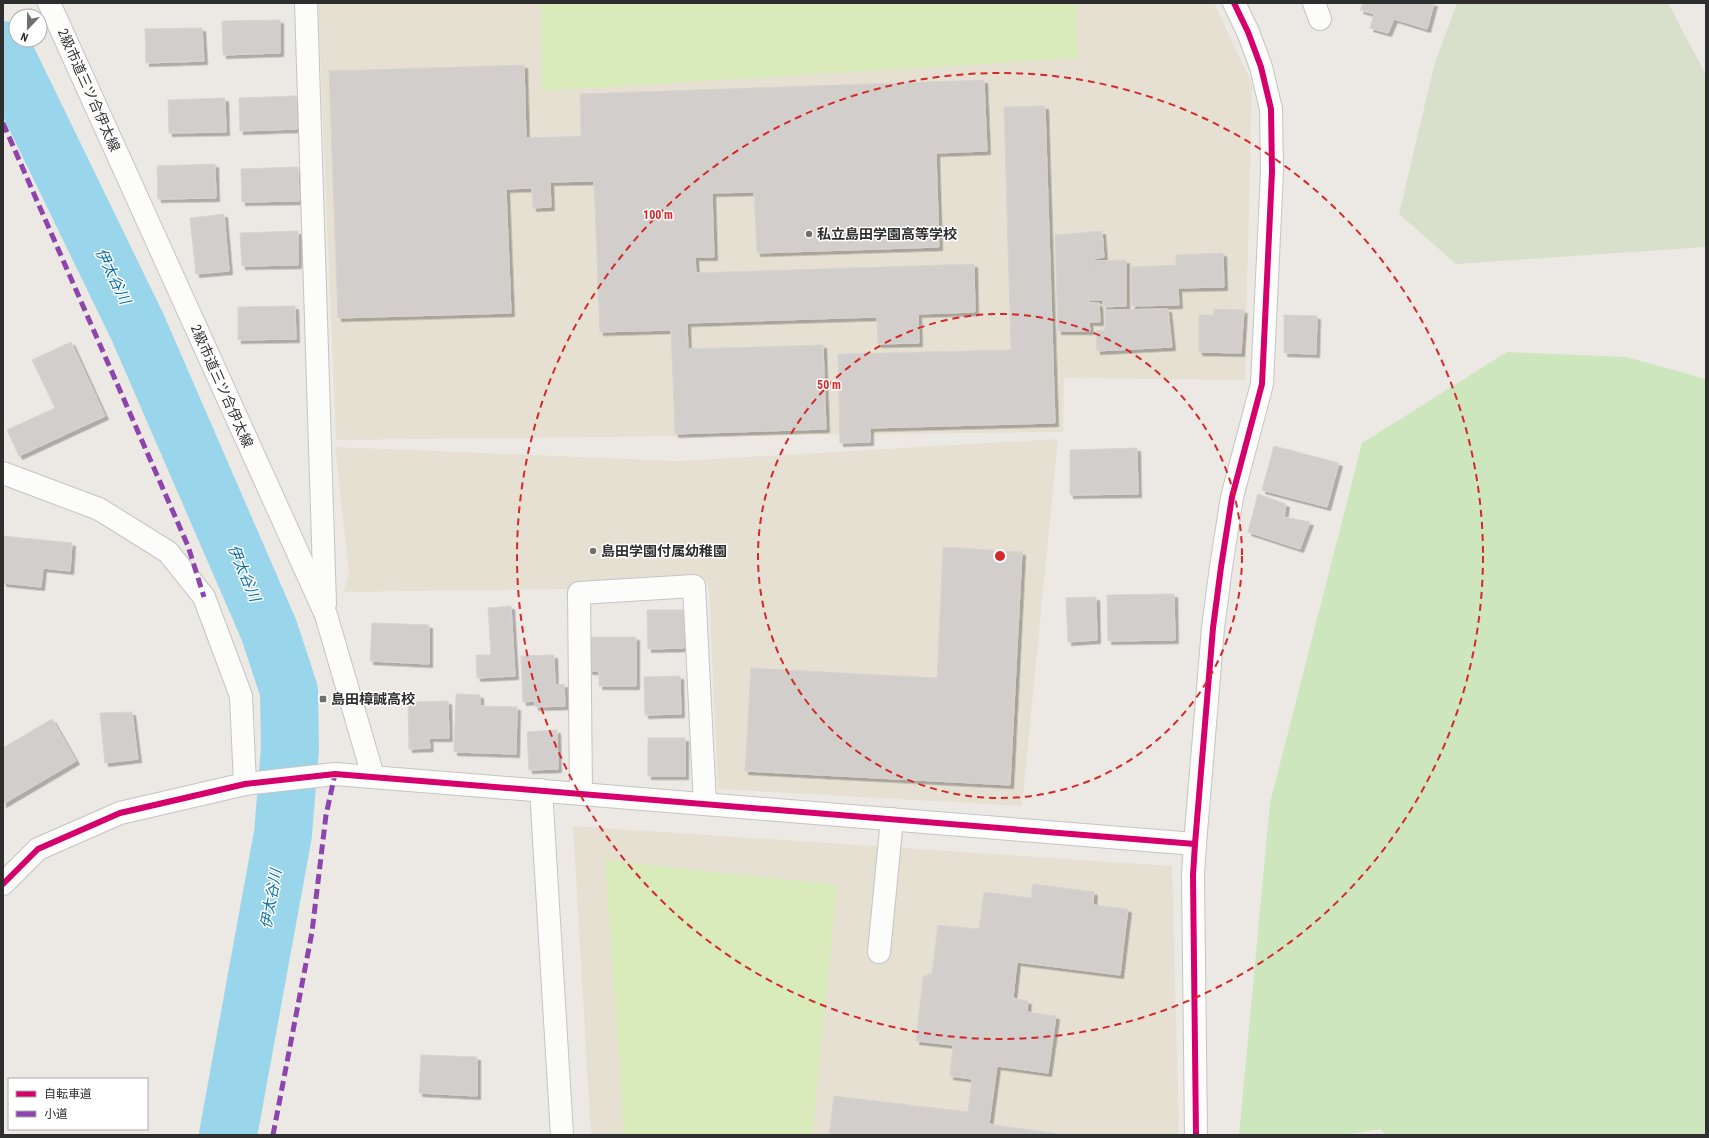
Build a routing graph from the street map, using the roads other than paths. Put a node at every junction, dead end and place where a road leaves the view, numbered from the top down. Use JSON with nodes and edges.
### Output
{"nodes":[{"id":1,"x":49,"y":3,"type":"edge"},
{"id":2,"x":306,"y":3,"type":"edge"},
{"id":3,"x":1234,"y":3,"type":"edge"},
{"id":4,"x":3,"y":473,"type":"edge"},
{"id":5,"x":326,"y":615,"type":"junction"},
{"id":6,"x":373,"y":776,"type":"junction"},
{"id":7,"x":249,"y":783,"type":"junction"},
{"id":8,"x":541,"y":790,"type":"junction"},
{"id":9,"x":581,"y":793,"type":"junction"},
{"id":10,"x":705,"y":804,"type":"junction"},
{"id":11,"x":892,"y":819,"type":"junction"},
{"id":12,"x":1195,"y":844,"type":"junction"},
{"id":13,"x":3,"y":884,"type":"edge"},
{"id":14,"x":880,"y":952,"type":"dead end"},
{"id":15,"x":562,"y":1135,"type":"edge"},
{"id":16,"x":1196,"y":1135,"type":"edge"}],
"edges":[{"from":1,"to":5,"type":"street","name":"2級市道三ツ合伊太線"},
{"from":2,"to":5,"type":"street"},
{"from":3,"to":12,"type":"street"},
{"from":4,"to":7,"type":"street"},
{"from":5,"to":6,"type":"street","name":"2級市道三ツ合伊太線"},
{"from":6,"to":7,"type":"street"},
{"from":6,"to":8,"type":"street"},
{"from":7,"to":13,"type":"street"},
{"from":8,"to":9,"type":"street"},
{"from":8,"to":15,"type":"street"},
{"from":9,"to":10,"type":"street"},
{"from":9,"to":10,"type":"street"},
{"from":10,"to":11,"type":"street"},
{"from":11,"to":12,"type":"street"},
{"from":11,"to":14,"type":"street"},
{"from":12,"to":16,"type":"street"}]}
